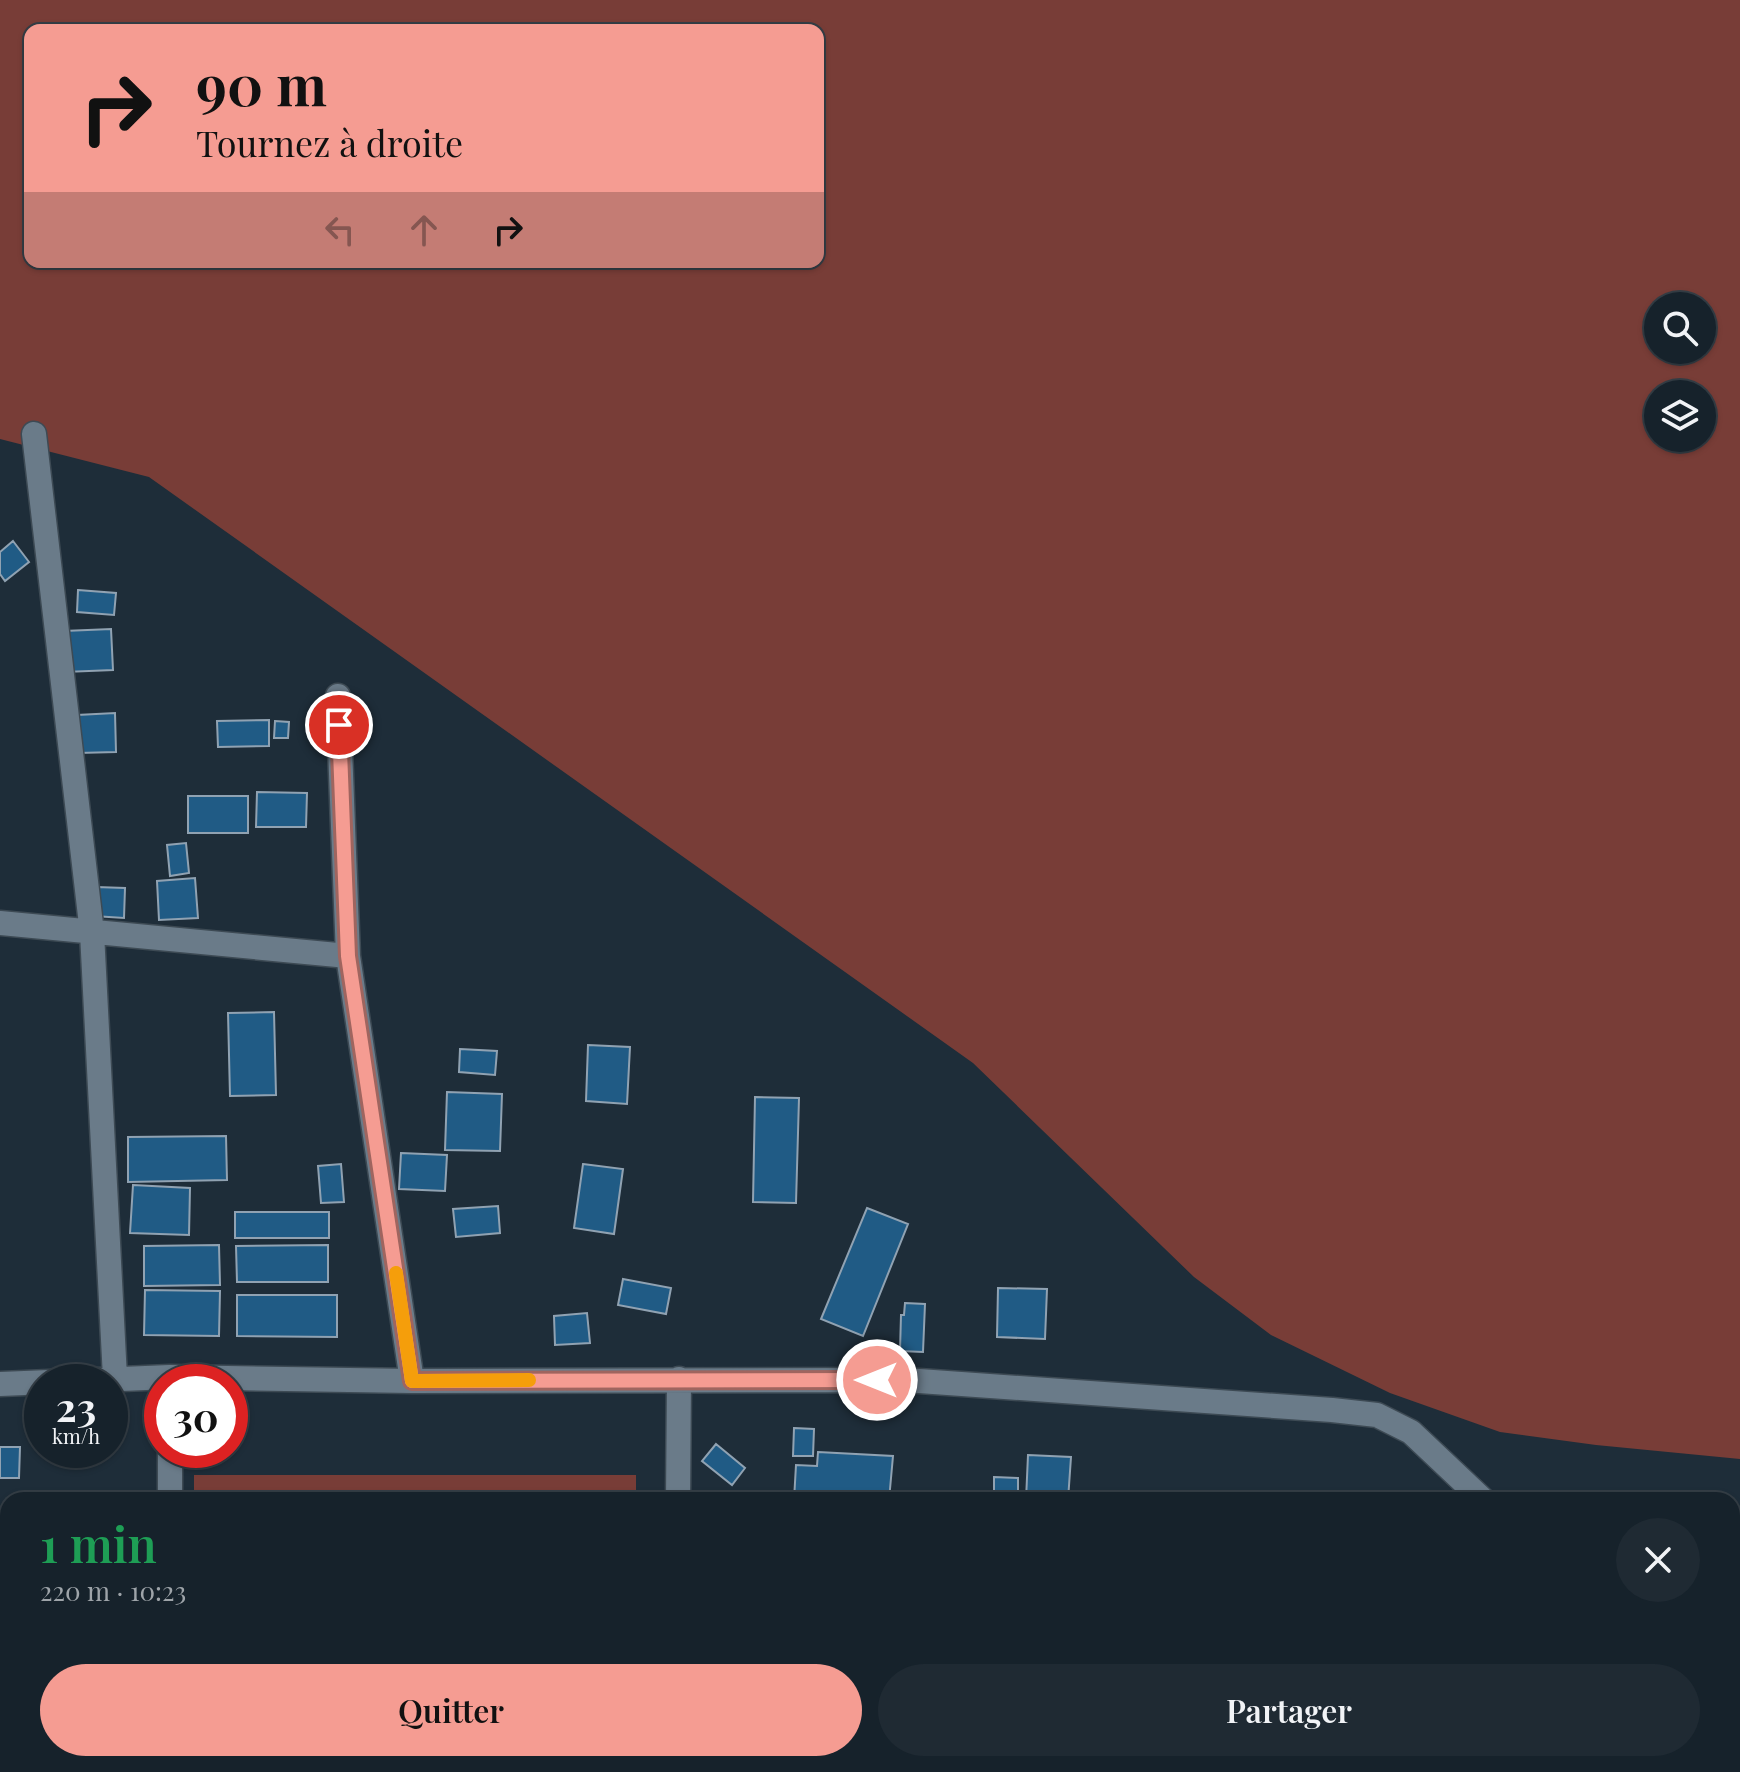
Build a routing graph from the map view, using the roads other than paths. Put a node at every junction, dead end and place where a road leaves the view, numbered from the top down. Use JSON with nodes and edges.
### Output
{"nodes":[{"id":1,"x":34,"y":434,"type":"dead end"},
{"id":2,"x":338,"y":696,"type":"dead end"},
{"id":3,"x":0,"y":923,"type":"edge"},
{"id":4,"x":92,"y":933,"type":"junction"},
{"id":5,"x":348,"y":956,"type":"junction"},
{"id":6,"x":114,"y":1364,"type":"edge"},
{"id":7,"x":679,"y":1379,"type":"junction"},
{"id":8,"x":248,"y":1380,"type":"edge"},
{"id":9,"x":412,"y":1381,"type":"junction"},
{"id":10,"x":24,"y":1383,"type":"edge"},
{"id":11,"x":0,"y":1384,"type":"edge"},
{"id":12,"x":170,"y":1468,"type":"edge"},
{"id":13,"x":170,"y":1492,"type":"edge"},
{"id":14,"x":678,"y":1492,"type":"edge"},
{"id":15,"x":1475,"y":1492,"type":"edge"}],
"edges":[{"from":1,"to":4,"type":"street"},
{"from":2,"to":5,"type":"street"},
{"from":3,"to":4,"type":"street"},
{"from":4,"to":5,"type":"street"},
{"from":4,"to":6,"type":"street"},
{"from":5,"to":9,"type":"street"},
{"from":7,"to":9,"type":"street"},
{"from":7,"to":14,"type":"street"},
{"from":7,"to":15,"type":"street"},
{"from":8,"to":9,"type":"street"},
{"from":10,"to":11,"type":"street"},
{"from":12,"to":13,"type":"street"}]}
